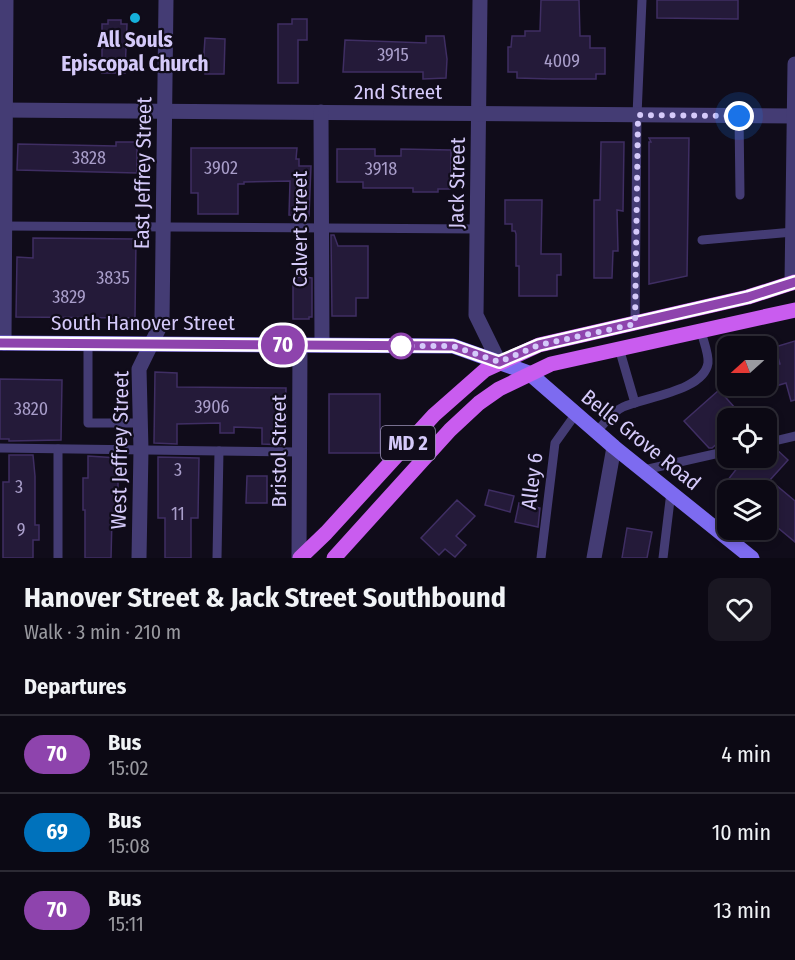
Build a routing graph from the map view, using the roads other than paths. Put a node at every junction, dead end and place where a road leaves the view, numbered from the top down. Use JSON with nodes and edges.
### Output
{"nodes":[{"id":1,"x":6,"y":0,"type":"edge"},
{"id":2,"x":166,"y":0,"type":"edge"},
{"id":3,"x":480,"y":0,"type":"edge"},
{"id":4,"x":642,"y":0,"type":"edge"},
{"id":5,"x":795,"y":64,"type":"edge"},
{"id":6,"x":2,"y":110,"type":"edge"},
{"id":7,"x":165,"y":110,"type":"junction"},
{"id":8,"x":321,"y":112,"type":"junction"},
{"id":9,"x":478,"y":113,"type":"junction"},
{"id":10,"x":638,"y":115,"type":"junction"},
{"id":11,"x":739,"y":116,"type":"junction"},
{"id":12,"x":795,"y":116,"type":"edge"},
{"id":13,"x":740,"y":195,"type":"dead end"},
{"id":14,"x":2,"y":226,"type":"edge"},
{"id":15,"x":164,"y":228,"type":"junction"},
{"id":16,"x":321,"y":229,"type":"junction"},
{"id":17,"x":477,"y":229,"type":"junction"},
{"id":18,"x":793,"y":232,"type":"junction"},
{"id":19,"x":702,"y":240,"type":"dead end"},
{"id":20,"x":794,"y":283,"type":"edge"},
{"id":21,"x":795,"y":310,"type":"edge"},
{"id":22,"x":635,"y":324,"type":"junction"},
{"id":23,"x":701,"y":331,"type":"junction"},
{"id":24,"x":2,"y":343,"type":"edge"},
{"id":25,"x":88,"y":344,"type":"junction"},
{"id":26,"x":150,"y":344,"type":"junction"},
{"id":27,"x":300,"y":345,"type":"junction"},
{"id":28,"x":322,"y":345,"type":"junction"},
{"id":29,"x":619,"y":348,"type":"junction"},
{"id":30,"x":499,"y":362,"type":"junction"},
{"id":31,"x":529,"y":374,"type":"junction"},
{"id":32,"x":634,"y":403,"type":"junction"},
{"id":33,"x":575,"y":415,"type":"junction"},
{"id":34,"x":140,"y":423,"type":"junction"},
{"id":35,"x":596,"y":432,"type":"junction"},
{"id":36,"x":795,"y":436,"type":"edge"},
{"id":37,"x":777,"y":440,"type":"edge"},
{"id":38,"x":614,"y":447,"type":"junction"},
{"id":39,"x":0,"y":448,"type":"edge"},
{"id":40,"x":57,"y":449,"type":"junction"},
{"id":41,"x":141,"y":450,"type":"junction"},
{"id":42,"x":219,"y":451,"type":"junction"},
{"id":43,"x":300,"y":452,"type":"junction"},
{"id":44,"x":717,"y":454,"type":"edge"},
{"id":45,"x":644,"y":470,"type":"junction"},
{"id":46,"x":671,"y":492,"type":"junction"},
{"id":47,"x":736,"y":552,"type":"edge"},
{"id":48,"x":58,"y":558,"type":"edge"},
{"id":49,"x":139,"y":558,"type":"edge"},
{"id":50,"x":218,"y":558,"type":"edge"},
{"id":51,"x":299,"y":558,"type":"edge"},
{"id":52,"x":334,"y":558,"type":"edge"},
{"id":53,"x":541,"y":558,"type":"edge"},
{"id":54,"x":594,"y":558,"type":"edge"},
{"id":55,"x":663,"y":558,"type":"edge"},
{"id":56,"x":752,"y":558,"type":"edge"}],
"edges":[{"from":1,"to":6,"type":"street"},
{"from":2,"to":7,"type":"street","name":"East Jeffrey Street"},
{"from":3,"to":9,"type":"street","name":"Jack Street"},
{"from":4,"to":10,"type":"lane"},
{"from":5,"to":12,"type":"street"},
{"from":6,"to":7,"type":"street","name":"2nd Street"},
{"from":6,"to":14,"type":"street"},
{"from":7,"to":8,"type":"street","name":"2nd Street"},
{"from":7,"to":15,"type":"street","name":"East Jeffrey Street"},
{"from":8,"to":9,"type":"street","name":"2nd Street"},
{"from":8,"to":16,"type":"street","name":"Calvert Street"},
{"from":9,"to":10,"type":"street","name":"2nd Street"},
{"from":9,"to":17,"type":"street","name":"Jack Street"},
{"from":10,"to":11,"type":"street","name":"2nd Street"},
{"from":10,"to":22,"type":"lane"},
{"from":11,"to":12,"type":"street","name":"2nd Street"},
{"from":11,"to":13,"type":"lane"},
{"from":12,"to":18,"type":"street"},
{"from":14,"to":15,"type":"lane"},
{"from":14,"to":24,"type":"street"},
{"from":15,"to":16,"type":"lane"},
{"from":15,"to":26,"type":"street","name":"East Jeffrey Street"},
{"from":16,"to":17,"type":"lane"},
{"from":16,"to":28,"type":"street","name":"Calvert Street"},
{"from":17,"to":30,"type":"street","name":"Jack Street"},
{"from":18,"to":19,"type":"lane"},
{"from":18,"to":20,"type":"street"},
{"from":20,"to":22,"type":"main road","number":"MD 2"},
{"from":21,"to":23,"type":"main road","number":"MD 2"},
{"from":22,"to":30,"type":"main road","number":"MD 2"},
{"from":23,"to":29,"type":"main road","number":"MD 2"},
{"from":23,"to":32,"type":"lane"},
{"from":24,"to":25,"type":"main road","name":"South Hanover Street"},
{"from":25,"to":26,"type":"main road","name":"South Hanover Street"},
{"from":25,"to":34,"type":"lane"},
{"from":26,"to":27,"type":"main road","name":"South Hanover Street"},
{"from":26,"to":34,"type":"street","name":"West Jeffrey Street"},
{"from":27,"to":28,"type":"main road","name":"South Hanover Street"},
{"from":27,"to":43,"type":"street","name":"Bristol Street"},
{"from":28,"to":30,"type":"main road","name":"South Hanover Street"},
{"from":29,"to":31,"type":"main road","number":"MD 2"},
{"from":29,"to":32,"type":"lane"},
{"from":30,"to":31,"type":"main road","name":"Belle Grove Road"},
{"from":30,"to":51,"type":"main road","number":"MD 2"},
{"from":31,"to":33,"type":"main road","name":"Belle Grove Road"},
{"from":31,"to":52,"type":"main road","number":"MD 2"},
{"from":32,"to":35,"type":"lane"},
{"from":33,"to":35,"type":"main road","name":"Belle Grove Road"},
{"from":33,"to":53,"type":"lane","name":"Alley 6"},
{"from":34,"to":41,"type":"street","name":"West Jeffrey Street"},
{"from":35,"to":38,"type":"main road","name":"Belle Grove Road"},
{"from":36,"to":37,"type":"lane"},
{"from":38,"to":45,"type":"main road","name":"Belle Grove Road"},
{"from":38,"to":54,"type":"street"},
{"from":39,"to":40,"type":"lane"},
{"from":40,"to":41,"type":"lane"},
{"from":40,"to":48,"type":"lane"},
{"from":41,"to":42,"type":"lane"},
{"from":41,"to":49,"type":"street","name":"West Jeffrey Street"},
{"from":42,"to":43,"type":"lane"},
{"from":42,"to":50,"type":"lane"},
{"from":43,"to":51,"type":"street","name":"Bristol Street"},
{"from":44,"to":45,"type":"lane"},
{"from":45,"to":46,"type":"main road","name":"Belle Grove Road"},
{"from":46,"to":47,"type":"main road","name":"Belle Grove Road"},
{"from":46,"to":55,"type":"lane"},
{"from":47,"to":56,"type":"main road","name":"Belle Grove Road"}]}
